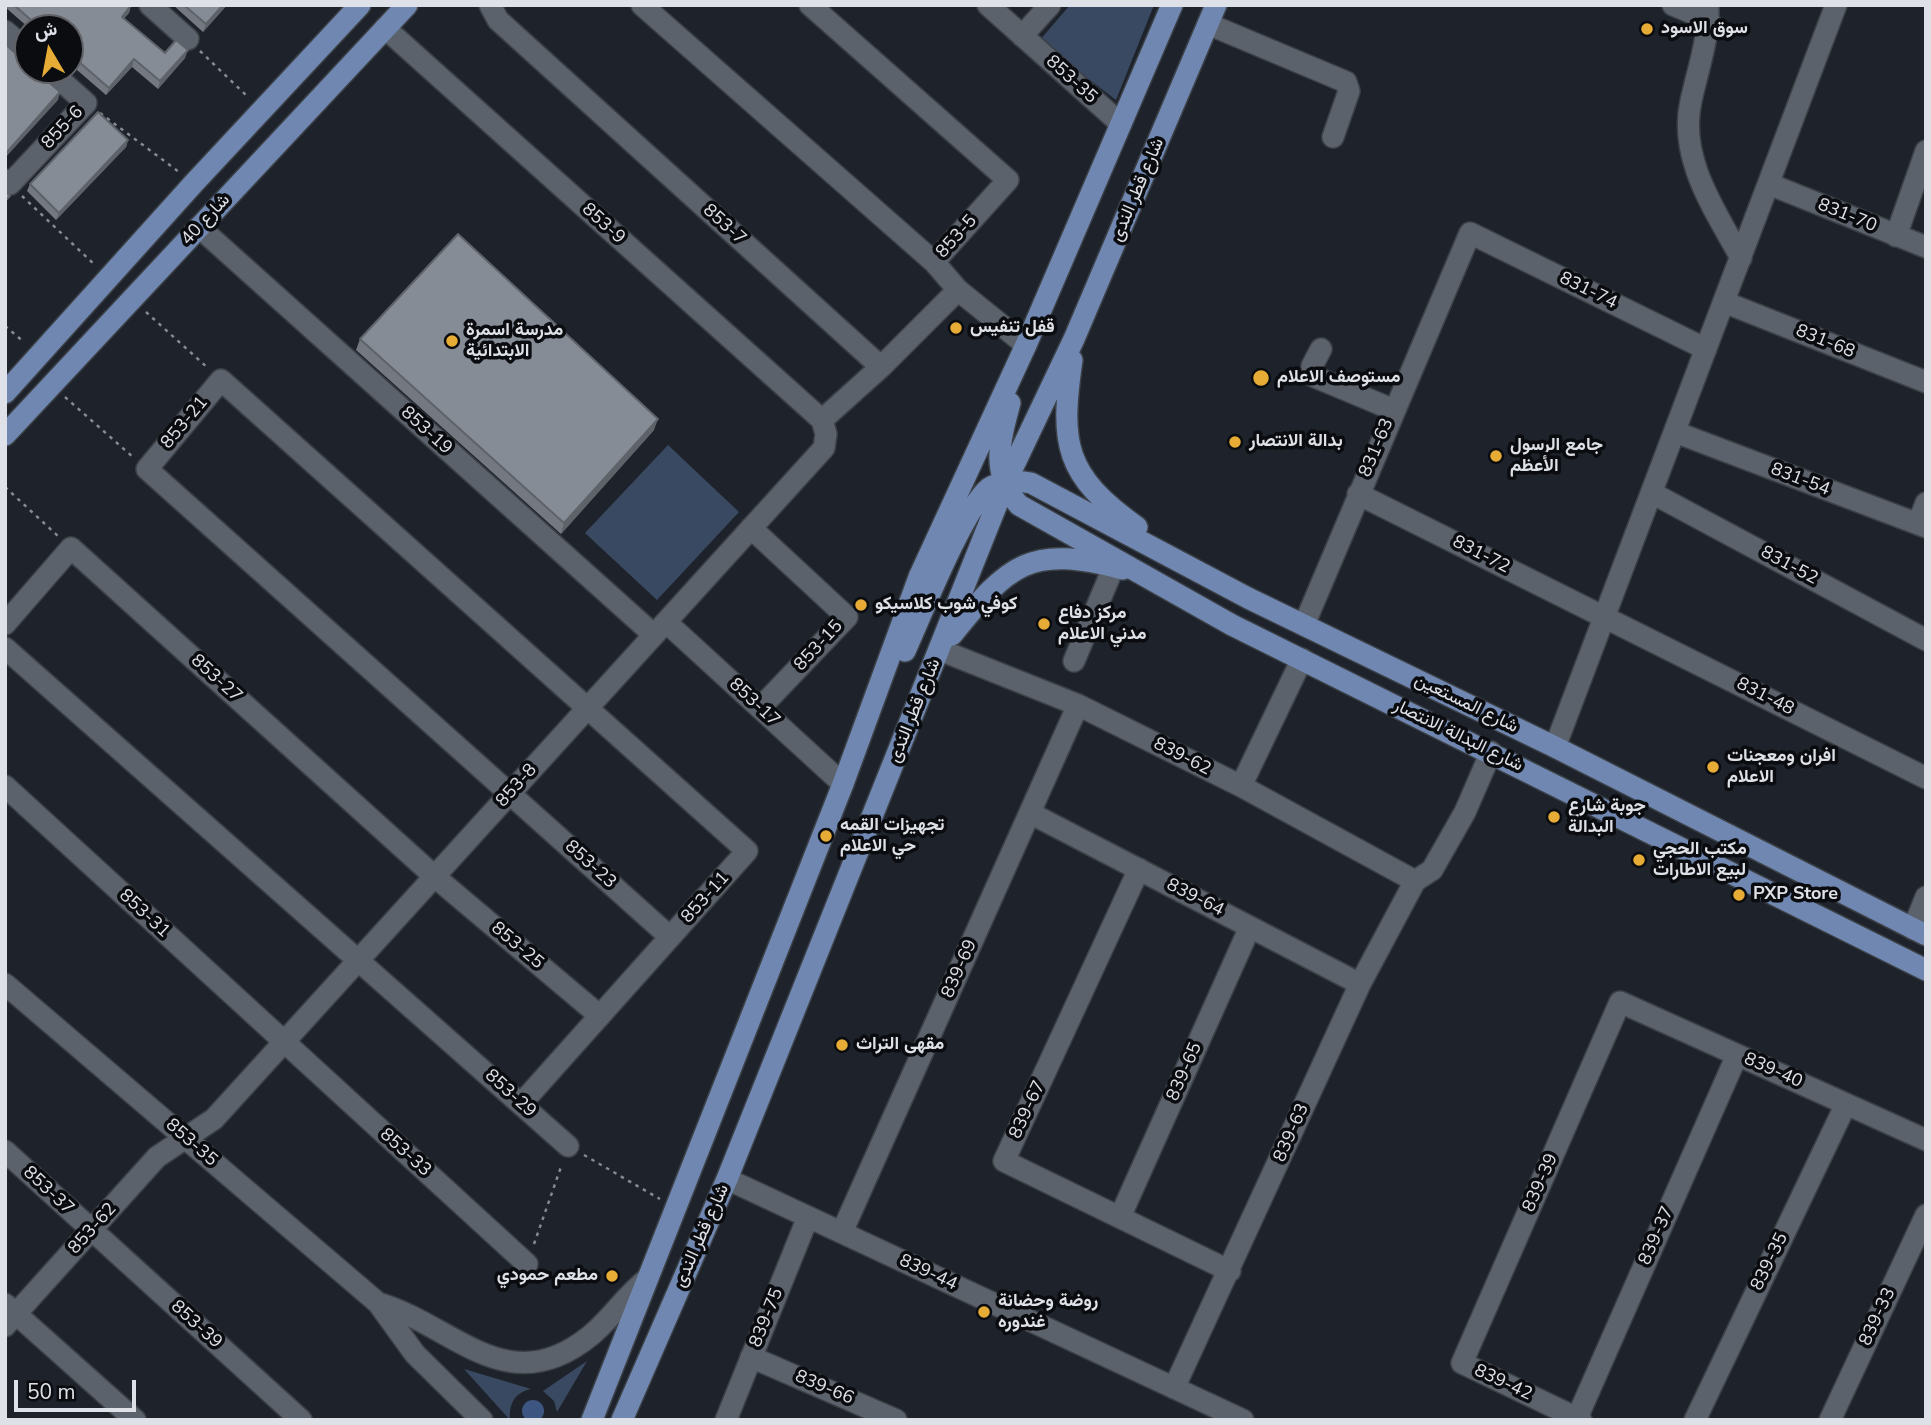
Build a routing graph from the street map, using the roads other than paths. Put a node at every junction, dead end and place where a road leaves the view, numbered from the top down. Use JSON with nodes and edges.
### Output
{"nodes":[{"id":1,"x":150,"y":5,"type":"edge"},
{"id":2,"x":360,"y":5,"type":"edge"},
{"id":3,"x":407,"y":5,"type":"edge"},
{"id":4,"x":491,"y":5,"type":"edge"},
{"id":5,"x":642,"y":5,"type":"edge"},
{"id":6,"x":810,"y":5,"type":"edge"},
{"id":7,"x":988,"y":5,"type":"edge"},
{"id":8,"x":1050,"y":5,"type":"edge"},
{"id":9,"x":1172,"y":5,"type":"edge"},
{"id":10,"x":1674,"y":5,"type":"edge"},
{"id":11,"x":1836,"y":5,"type":"edge"},
{"id":12,"x":1709,"y":13,"type":"edge"},
{"id":13,"x":1212,"y":15,"type":"edge"},
{"id":14,"x":385,"y":28,"type":"junction"},
{"id":15,"x":1022,"y":36,"type":"junction"},
{"id":16,"x":188,"y":39,"type":"road end"},
{"id":17,"x":65,"y":84,"type":"edge"},
{"id":18,"x":1121,"y":124,"type":"junction"},
{"id":19,"x":1333,"y":137,"type":"dead end"},
{"id":20,"x":1926,"y":150,"type":"edge"},
{"id":21,"x":8,"y":182,"type":"edge"},
{"id":22,"x":1769,"y":184,"type":"junction"},
{"id":23,"x":199,"y":226,"type":"junction"},
{"id":24,"x":1470,"y":233,"type":"joint"},
{"id":25,"x":1896,"y":236,"type":"junction"},
{"id":26,"x":1926,"y":247,"type":"edge"},
{"id":27,"x":1741,"y":258,"type":"junction"},
{"id":28,"x":934,"y":262,"type":"junction"},
{"id":29,"x":958,"y":290,"type":"junction"},
{"id":30,"x":1724,"y":302,"type":"junction"},
{"id":31,"x":1074,"y":339,"type":"junction"},
{"id":32,"x":1026,"y":345,"type":"junction"},
{"id":33,"x":44,"y":349,"type":"junction"},
{"id":34,"x":1321,"y":349,"type":"dead end"},
{"id":35,"x":1706,"y":349,"type":"junction"},
{"id":36,"x":72,"y":363,"type":"junction"},
{"id":37,"x":881,"y":367,"type":"junction"},
{"id":38,"x":1926,"y":382,"type":"edge"},
{"id":39,"x":5,"y":393,"type":"edge"},
{"id":40,"x":1394,"y":410,"type":"junction"},
{"id":41,"x":822,"y":420,"type":"junction"},
{"id":42,"x":1675,"y":432,"type":"junction"},
{"id":43,"x":5,"y":435,"type":"edge"},
{"id":44,"x":1005,"y":484,"type":"junction"},
{"id":45,"x":1652,"y":492,"type":"junction"},
{"id":46,"x":1358,"y":494,"type":"junction"},
{"id":47,"x":1926,"y":503,"type":"edge"},
{"id":48,"x":1922,"y":526,"type":"edge"},
{"id":49,"x":751,"y":528,"type":"junction"},
{"id":50,"x":1114,"y":566,"type":"junction"},
{"id":51,"x":1204,"y":574,"type":"junction"},
{"id":52,"x":1146,"y":575,"type":"junction"},
{"id":53,"x":1248,"y":598,"type":"junction"},
{"id":54,"x":1604,"y":617,"type":"junction"},
{"id":55,"x":5,"y":624,"type":"edge"},
{"id":56,"x":1232,"y":625,"type":"junction"},
{"id":57,"x":1304,"y":625,"type":"junction"},
{"id":58,"x":660,"y":629,"type":"junction"},
{"id":59,"x":1926,"y":640,"type":"edge"},
{"id":60,"x":5,"y":648,"type":"edge"},
{"id":61,"x":940,"y":650,"type":"junction"},
{"id":62,"x":1302,"y":659,"type":"junction"},
{"id":63,"x":1074,"y":661,"type":"dead end"},
{"id":64,"x":1078,"y":705,"type":"junction"},
{"id":65,"x":760,"y":708,"type":"junction"},
{"id":66,"x":587,"y":709,"type":"junction"},
{"id":67,"x":1555,"y":747,"type":"junction"},
{"id":68,"x":1491,"y":752,"type":"junction"},
{"id":69,"x":1926,"y":778,"type":"edge"},
{"id":70,"x":843,"y":783,"type":"junction"},
{"id":71,"x":5,"y":786,"type":"edge"},
{"id":72,"x":1241,"y":786,"type":"junction"},
{"id":73,"x":511,"y":793,"type":"junction"},
{"id":74,"x":1030,"y":813,"type":"junction"},
{"id":75,"x":1139,"y":869,"type":"junction"},
{"id":76,"x":435,"y":876,"type":"junction"},
{"id":77,"x":1415,"y":881,"type":"junction"},
{"id":78,"x":1926,"y":897,"type":"edge"},
{"id":79,"x":1250,"y":927,"type":"junction"},
{"id":80,"x":1920,"y":932,"type":"edge"},
{"id":81,"x":670,"y":937,"type":"junction"},
{"id":82,"x":358,"y":960,"type":"junction"},
{"id":83,"x":1926,"y":970,"type":"edge"},
{"id":84,"x":5,"y":984,"type":"edge"},
{"id":85,"x":1360,"y":984,"type":"junction"},
{"id":86,"x":1620,"y":1002,"type":"joint"},
{"id":87,"x":600,"y":1016,"type":"junction"},
{"id":88,"x":284,"y":1042,"type":"junction"},
{"id":89,"x":1737,"y":1055,"type":"junction"},
{"id":90,"x":521,"y":1104,"type":"junction"},
{"id":91,"x":1846,"y":1104,"type":"junction"},
{"id":92,"x":185,"y":1138,"type":"junction"},
{"id":93,"x":1926,"y":1140,"type":"edge"},
{"id":94,"x":568,"y":1146,"type":"road end"},
{"id":95,"x":5,"y":1151,"type":"edge"},
{"id":96,"x":727,"y":1179,"type":"junction"},
{"id":97,"x":1926,"y":1215,"type":"edge"},
{"id":98,"x":808,"y":1217,"type":"junction"},
{"id":99,"x":1119,"y":1217,"type":"junction"},
{"id":100,"x":91,"y":1231,"type":"junction"},
{"id":101,"x":842,"y":1232,"type":"junction"},
{"id":102,"x":527,"y":1264,"type":"road end"},
{"id":103,"x":1230,"y":1271,"type":"junction"},
{"id":104,"x":646,"y":1282,"type":"junction"},
{"id":105,"x":681,"y":1282,"type":"junction"},
{"id":106,"x":378,"y":1303,"type":"junction"},
{"id":107,"x":668,"y":1312,"type":"junction"},
{"id":108,"x":9,"y":1315,"type":"edge"},
{"id":109,"x":751,"y":1357,"type":"junction"},
{"id":110,"x":1462,"y":1363,"type":"joint"},
{"id":111,"x":1174,"y":1388,"type":"junction"},
{"id":112,"x":1235,"y":1418,"type":"edge"},
{"id":113,"x":1579,"y":1419,"type":"edge"},
{"id":114,"x":135,"y":1420,"type":"edge"},
{"id":115,"x":301,"y":1420,"type":"edge"},
{"id":116,"x":482,"y":1420,"type":"edge"},
{"id":117,"x":592,"y":1420,"type":"edge"},
{"id":118,"x":622,"y":1420,"type":"edge"},
{"id":119,"x":726,"y":1420,"type":"edge"},
{"id":120,"x":897,"y":1420,"type":"edge"},
{"id":121,"x":1695,"y":1420,"type":"edge"},
{"id":122,"x":1830,"y":1420,"type":"edge"}],
"edges":[{"from":1,"to":16,"type":"street"},
{"from":2,"to":33,"type":"main road","name":"شارع 40"},
{"from":3,"to":14,"type":"main road","name":"شارع 40"},
{"from":4,"to":37,"type":"street","name":"853-7"},
{"from":5,"to":28,"type":"street","name":"853-5"},
{"from":6,"to":28,"type":"street","name":"853-5"},
{"from":7,"to":15,"type":"street","name":"853-35"},
{"from":8,"to":15,"type":"street"},
{"from":9,"to":18,"type":"main road","name":"شارع قطر الندى"},
{"from":10,"to":12,"type":"street"},
{"from":11,"to":22,"type":"street"},
{"from":12,"to":27,"type":"street"},
{"from":13,"to":19,"type":"street"},
{"from":13,"to":31,"type":"main road","name":"شارع قطر الندى"},
{"from":14,"to":23,"type":"main road","name":"شارع 40"},
{"from":14,"to":41,"type":"street","name":"853-9"},
{"from":15,"to":18,"type":"street","name":"853-35"},
{"from":17,"to":21,"type":"street","name":"855-6"},
{"from":18,"to":32,"type":"main road","name":"شارع قطر الندى"},
{"from":20,"to":25,"type":"street"},
{"from":22,"to":25,"type":"street","name":"831-70"},
{"from":22,"to":27,"type":"street"},
{"from":23,"to":36,"type":"main road","name":"شارع 40"},
{"from":23,"to":58,"type":"street","name":"853-19"},
{"from":24,"to":35,"type":"street","name":"831-74"},
{"from":24,"to":40,"type":"street","name":"831-63"},
{"from":25,"to":26,"type":"street","name":"831-70"},
{"from":27,"to":30,"type":"street"},
{"from":28,"to":29,"type":"street"},
{"from":29,"to":32,"type":"street"},
{"from":29,"to":37,"type":"street"},
{"from":30,"to":35,"type":"street"},
{"from":30,"to":38,"type":"street","name":"831-68"},
{"from":31,"to":44,"type":"main road","name":"شارع قطر الندى"},
{"from":31,"to":51,"type":"main road"},
{"from":32,"to":44,"type":"main road"},
{"from":32,"to":70,"type":"main road","name":"شارع قطر الندى"},
{"from":33,"to":36,"type":"main road"},
{"from":33,"to":39,"type":"main road","name":"شارع 40"},
{"from":34,"to":40,"type":"street"},
{"from":35,"to":42,"type":"street"},
{"from":36,"to":43,"type":"main road","name":"شارع 40"},
{"from":37,"to":41,"type":"street"},
{"from":40,"to":46,"type":"street","name":"831-63"},
{"from":41,"to":49,"type":"street","name":"853-8"},
{"from":42,"to":45,"type":"street"},
{"from":42,"to":48,"type":"street","name":"831-54"},
{"from":44,"to":51,"type":"main road","name":"شارع المستعين"},
{"from":44,"to":52,"type":"main road","name":"شارع البدالة الانتصار"},
{"from":44,"to":61,"type":"main road","name":"شارع قطر الندى"},
{"from":44,"to":70,"type":"main road"},
{"from":45,"to":54,"type":"street"},
{"from":45,"to":59,"type":"street","name":"831-52"},
{"from":46,"to":54,"type":"street","name":"831-72"},
{"from":46,"to":57,"type":"street","name":"831-63"},
{"from":47,"to":48,"type":"street"},
{"from":49,"to":58,"type":"street","name":"853-8"},
{"from":49,"to":65,"type":"street","name":"853-15"},
{"from":50,"to":52,"type":"main road"},
{"from":50,"to":61,"type":"main road"},
{"from":50,"to":63,"type":"street"},
{"from":51,"to":53,"type":"main road","name":"شارع المستعين"},
{"from":52,"to":56,"type":"main road","name":"شارع البدالة الانتصار"},
{"from":53,"to":56,"type":"main road"},
{"from":53,"to":57,"type":"main road","name":"شارع المستعين"},
{"from":54,"to":67,"type":"street"},
{"from":54,"to":69,"type":"street","name":"831-48"},
{"from":55,"to":76,"type":"street","name":"853-27"},
{"from":56,"to":62,"type":"main road","name":"شارع البدالة الانتصار"},
{"from":57,"to":67,"type":"main road","name":"شارع المستعين"},
{"from":58,"to":65,"type":"street","name":"853-17"},
{"from":58,"to":66,"type":"street","name":"853-8"},
{"from":60,"to":82,"type":"street"},
{"from":61,"to":64,"type":"street","name":"839-62"},
{"from":61,"to":96,"type":"main road","name":"شارع قطر الندى"},
{"from":62,"to":68,"type":"main road","name":"شارع البدالة الانتصار"},
{"from":62,"to":72,"type":"street"},
{"from":64,"to":72,"type":"street","name":"839-62"},
{"from":64,"to":74,"type":"street","name":"839-69"},
{"from":65,"to":70,"type":"street","name":"853-17"},
{"from":66,"to":73,"type":"street","name":"853-8"},
{"from":66,"to":73,"type":"street","name":"853-21"},
{"from":66,"to":81,"type":"street","name":"853-11"},
{"from":67,"to":80,"type":"main road","name":"شارع المستعين"},
{"from":68,"to":77,"type":"street","name":"839-63"},
{"from":68,"to":83,"type":"main road","name":"شارع البدالة الانتصار"},
{"from":70,"to":104,"type":"main road","name":"شارع قطر الندى"},
{"from":71,"to":88,"type":"street","name":"853-31"},
{"from":72,"to":77,"type":"street","name":"839-62"},
{"from":73,"to":76,"type":"street","name":"853-8"},
{"from":73,"to":81,"type":"street","name":"853-23"},
{"from":74,"to":75,"type":"street","name":"839-64"},
{"from":74,"to":101,"type":"street","name":"839-69"},
{"from":75,"to":79,"type":"street","name":"839-64"},
{"from":75,"to":99,"type":"street","name":"839-67"},
{"from":76,"to":82,"type":"street","name":"853-8"},
{"from":76,"to":87,"type":"street","name":"853-25"},
{"from":77,"to":85,"type":"street","name":"839-63"},
{"from":78,"to":80,"type":"street"},
{"from":79,"to":85,"type":"street","name":"839-64"},
{"from":79,"to":99,"type":"street","name":"839-65"},
{"from":81,"to":87,"type":"street","name":"853-11"},
{"from":82,"to":88,"type":"street","name":"853-8"},
{"from":82,"to":90,"type":"street","name":"853-29"},
{"from":84,"to":92,"type":"street","name":"853-35"},
{"from":85,"to":103,"type":"street","name":"839-63"},
{"from":86,"to":89,"type":"street","name":"839-40"},
{"from":86,"to":110,"type":"street","name":"839-39"},
{"from":87,"to":90,"type":"street","name":"853-11"},
{"from":88,"to":92,"type":"street","name":"853-8"},
{"from":88,"to":102,"type":"street","name":"853-33"},
{"from":89,"to":91,"type":"street","name":"839-40"},
{"from":89,"to":113,"type":"street","name":"839-37"},
{"from":90,"to":94,"type":"street","name":"853-29"},
{"from":91,"to":93,"type":"street","name":"839-40"},
{"from":91,"to":121,"type":"street","name":"839-35"},
{"from":92,"to":100,"type":"street","name":"853-62"},
{"from":92,"to":106,"type":"street","name":"853-35"},
{"from":95,"to":100,"type":"street","name":"853-37"},
{"from":96,"to":98,"type":"street","name":"839-44"},
{"from":96,"to":105,"type":"main road","name":"شارع قطر الندى"},
{"from":97,"to":122,"type":"street","name":"839-33"},
{"from":98,"to":101,"type":"street","name":"839-44"},
{"from":98,"to":109,"type":"street","name":"839-75"},
{"from":99,"to":103,"type":"street","name":"839-67"},
{"from":100,"to":108,"type":"street","name":"853-62"},
{"from":100,"to":115,"type":"street","name":"853-39"},
{"from":101,"to":111,"type":"street","name":"839-44"},
{"from":103,"to":111,"type":"street","name":"839-63"},
{"from":104,"to":105,"type":"main road"},
{"from":104,"to":106,"type":"street","name":"853-35"},
{"from":104,"to":107,"type":"main road"},
{"from":104,"to":117,"type":"main road","name":"شارع قطر الندى"},
{"from":105,"to":107,"type":"main road","name":"شارع قطر الندى"},
{"from":106,"to":116,"type":"street","name":"853-35"},
{"from":107,"to":118,"type":"main road","name":"شارع قطر الندى"},
{"from":108,"to":114,"type":"street"},
{"from":109,"to":119,"type":"street","name":"839-75"},
{"from":109,"to":120,"type":"street","name":"839-66"},
{"from":110,"to":113,"type":"street","name":"839-42"},
{"from":111,"to":112,"type":"street","name":"839-44"}]}
